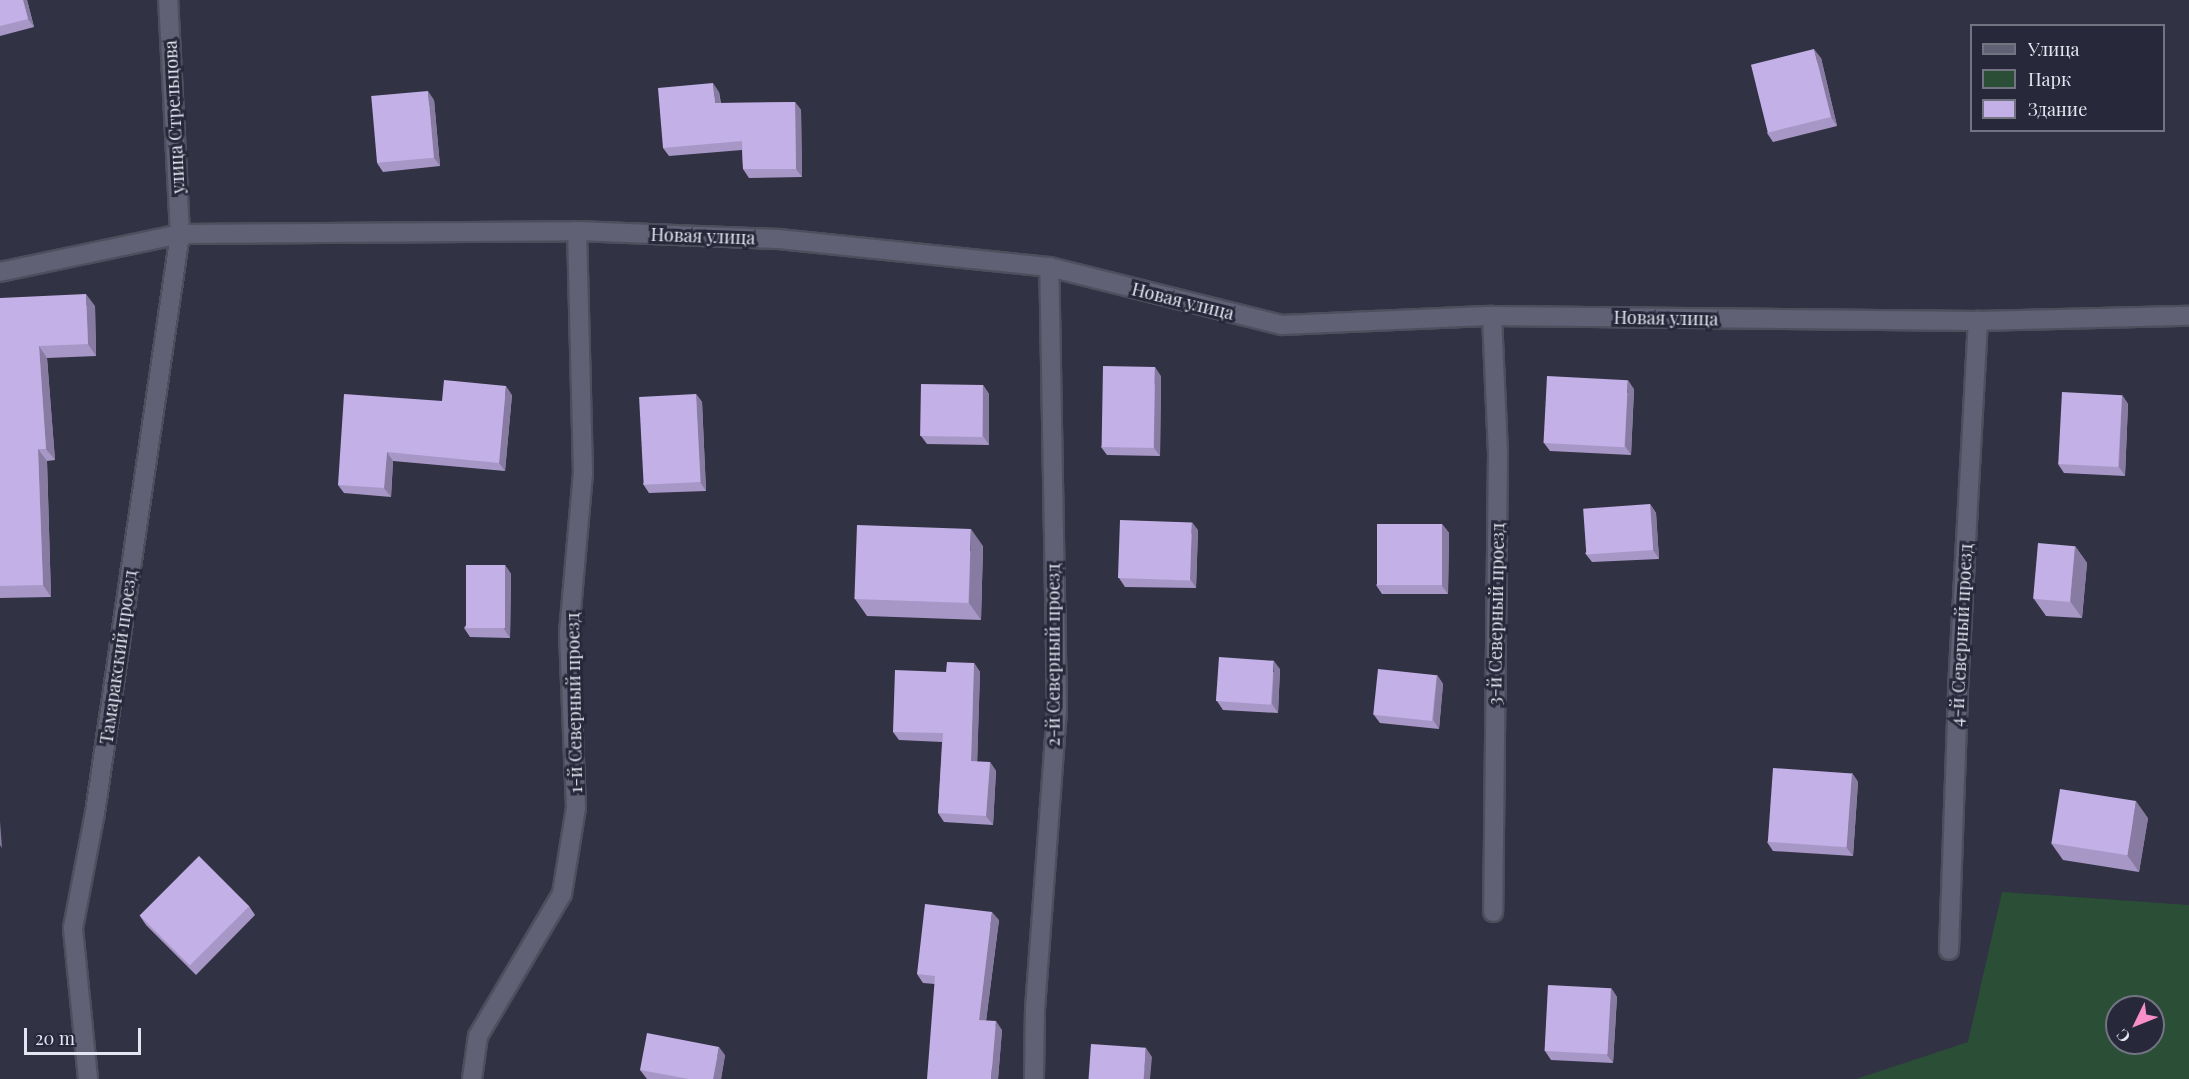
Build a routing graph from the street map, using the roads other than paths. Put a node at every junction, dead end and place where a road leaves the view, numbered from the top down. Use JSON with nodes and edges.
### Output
{"nodes":[{"id":1,"x":168,"y":0,"type":"edge"},
{"id":2,"x":577,"y":231,"type":"junction"},
{"id":3,"x":180,"y":234,"type":"junction"},
{"id":4,"x":1049,"y":267,"type":"junction"},
{"id":5,"x":0,"y":272,"type":"edge"},
{"id":6,"x":1492,"y":316,"type":"junction"},
{"id":7,"x":2189,"y":316,"type":"edge"},
{"id":8,"x":1978,"y":321,"type":"junction"},
{"id":9,"x":1493,"y":912,"type":"dead end"},
{"id":10,"x":1949,"y":950,"type":"dead end"},
{"id":11,"x":88,"y":1079,"type":"edge"},
{"id":12,"x":472,"y":1079,"type":"edge"},
{"id":13,"x":1035,"y":1079,"type":"edge"}],
"edges":[{"from":1,"to":3,"type":"street","name":"улица Стрельцова"},
{"from":2,"to":3,"type":"street","name":"Новая улица"},
{"from":2,"to":4,"type":"street","name":"Новая улица"},
{"from":2,"to":12,"type":"street","name":"1-й Северный проезд"},
{"from":3,"to":5,"type":"street","name":"Новая улица"},
{"from":3,"to":11,"type":"street","name":"Тамаракский проезд"},
{"from":4,"to":6,"type":"street","name":"Новая улица"},
{"from":4,"to":13,"type":"street","name":"2-й Северный проезд"},
{"from":6,"to":8,"type":"street","name":"Новая улица"},
{"from":6,"to":9,"type":"street","name":"3-й Северный проезд"},
{"from":7,"to":8,"type":"street","name":"Новая улица"},
{"from":8,"to":10,"type":"street","name":"4-й Северный проезд"}]}
